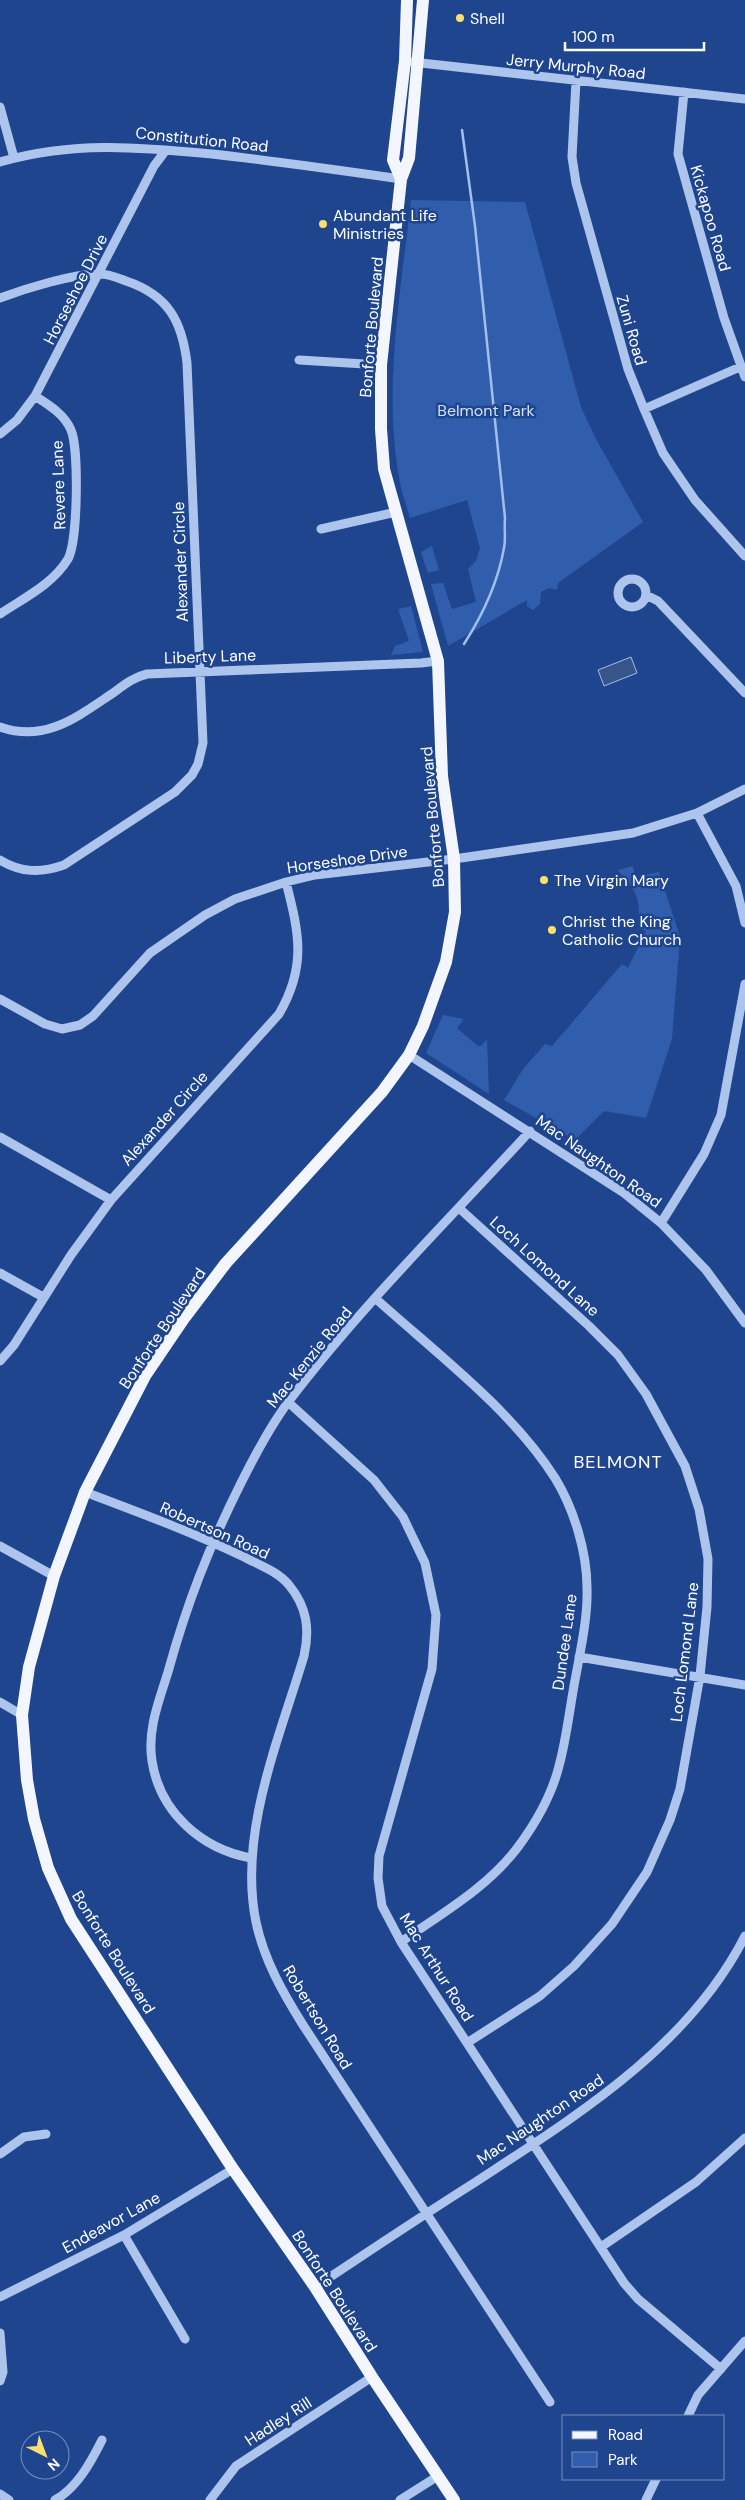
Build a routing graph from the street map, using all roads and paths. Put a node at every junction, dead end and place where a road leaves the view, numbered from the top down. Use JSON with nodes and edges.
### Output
{"nodes":[{"id":1,"x":407,"y":0,"type":"edge"},
{"id":2,"x":423,"y":0,"type":"edge"},
{"id":3,"x":411,"y":62,"type":"junction"},
{"id":4,"x":576,"y":80,"type":"junction"},
{"id":5,"x":684,"y":92,"type":"junction"},
{"id":6,"x":745,"y":99,"type":"edge"},
{"id":7,"x":0,"y":107,"type":"edge"},
{"id":8,"x":166,"y":150,"type":"junction"},
{"id":9,"x":14,"y":158,"type":"junction"},
{"id":10,"x":0,"y":162,"type":"edge"},
{"id":11,"x":401,"y":179,"type":"junction"},
{"id":12,"x":100,"y":274,"type":"junction"},
{"id":13,"x":0,"y":298,"type":"edge"},
{"id":14,"x":299,"y":360,"type":"dead end"},
{"id":15,"x":381,"y":365,"type":"junction"},
{"id":16,"x":740,"y":367,"type":"junction"},
{"id":17,"x":745,"y":377,"type":"edge"},
{"id":18,"x":35,"y":396,"type":"junction"},
{"id":19,"x":644,"y":409,"type":"junction"},
{"id":20,"x":0,"y":434,"type":"edge"},
{"id":21,"x":396,"y":512,"type":"junction"},
{"id":22,"x":321,"y":528,"type":"dead end"},
{"id":23,"x":745,"y":556,"type":"edge"},
{"id":24,"x":646,"y":595,"type":"dead end"},
{"id":25,"x":0,"y":614,"type":"edge"},
{"id":26,"x":438,"y":661,"type":"junction"},
{"id":27,"x":199,"y":672,"type":"junction"},
{"id":28,"x":745,"y":692,"type":"edge"},
{"id":29,"x":0,"y":727,"type":"edge"},
{"id":30,"x":745,"y":789,"type":"edge"},
{"id":31,"x":697,"y":813,"type":"junction"},
{"id":32,"x":454,"y":859,"type":"junction"},
{"id":33,"x":0,"y":860,"type":"edge"},
{"id":34,"x":286,"y":882,"type":"junction"},
{"id":35,"x":745,"y":923,"type":"edge"},
{"id":36,"x":745,"y":984,"type":"edge"},
{"id":37,"x":0,"y":999,"type":"edge"},
{"id":38,"x":409,"y":1055,"type":"junction"},
{"id":39,"x":530,"y":1131,"type":"junction"},
{"id":40,"x":0,"y":1137,"type":"edge"},
{"id":41,"x":111,"y":1200,"type":"junction"},
{"id":42,"x":460,"y":1209,"type":"junction"},
{"id":43,"x":661,"y":1223,"type":"junction"},
{"id":44,"x":0,"y":1273,"type":"edge"},
{"id":45,"x":43,"y":1297,"type":"junction"},
{"id":46,"x":375,"y":1298,"type":"junction"},
{"id":47,"x":745,"y":1323,"type":"edge"},
{"id":48,"x":0,"y":1361,"type":"edge"},
{"id":49,"x":288,"y":1402,"type":"junction"},
{"id":50,"x":85,"y":1492,"type":"junction"},
{"id":51,"x":212,"y":1541,"type":"junction"},
{"id":52,"x":0,"y":1546,"type":"edge"},
{"id":53,"x":54,"y":1576,"type":"junction"},
{"id":54,"x":579,"y":1657,"type":"junction"},
{"id":55,"x":700,"y":1676,"type":"junction"},
{"id":56,"x":745,"y":1684,"type":"edge"},
{"id":57,"x":0,"y":1702,"type":"edge"},
{"id":58,"x":22,"y":1715,"type":"junction"},
{"id":59,"x":252,"y":1858,"type":"junction"},
{"id":60,"x":745,"y":1936,"type":"edge"},
{"id":61,"x":400,"y":1942,"type":"junction"},
{"id":62,"x":467,"y":2043,"type":"junction"},
{"id":63,"x":46,"y":2134,"type":"dead end"},
{"id":64,"x":745,"y":2138,"type":"edge"},
{"id":65,"x":534,"y":2144,"type":"junction"},
{"id":66,"x":0,"y":2154,"type":"edge"},
{"id":67,"x":233,"y":2168,"type":"junction"},
{"id":68,"x":427,"y":2213,"type":"junction"},
{"id":69,"x":124,"y":2235,"type":"junction"},
{"id":70,"x":601,"y":2247,"type":"junction"},
{"id":71,"x":315,"y":2287,"type":"junction"},
{"id":72,"x":0,"y":2297,"type":"edge"},
{"id":73,"x":0,"y":2333,"type":"edge"},
{"id":74,"x":185,"y":2338,"type":"dead end"},
{"id":75,"x":745,"y":2341,"type":"edge"},
{"id":76,"x":721,"y":2369,"type":"junction"},
{"id":77,"x":372,"y":2377,"type":"junction"},
{"id":78,"x":0,"y":2380,"type":"edge"},
{"id":79,"x":550,"y":2402,"type":"dead end"},
{"id":80,"x":688,"y":2415,"type":"edge"},
{"id":81,"x":102,"y":2440,"type":"dead end"},
{"id":82,"x":438,"y":2476,"type":"junction"},
{"id":83,"x":656,"y":2480,"type":"edge"},
{"id":84,"x":0,"y":2494,"type":"edge"},
{"id":85,"x":9,"y":2500,"type":"edge"},
{"id":86,"x":55,"y":2500,"type":"edge"},
{"id":87,"x":210,"y":2500,"type":"edge"},
{"id":88,"x":400,"y":2500,"type":"edge"},
{"id":89,"x":454,"y":2500,"type":"edge"},
{"id":90,"x":646,"y":2500,"type":"edge"}],
"edges":[{"from":1,"to":3,"type":"main road","name":"Bonforte Boulevard"},
{"from":2,"to":3,"type":"main road","name":"Bonforte Boulevard"},
{"from":3,"to":4,"type":"street","name":"Jerry Murphy Road"},
{"from":3,"to":11,"type":"main road","name":"Bonforte Boulevard"},
{"from":4,"to":5,"type":"street","name":"Jerry Murphy Road"},
{"from":4,"to":19,"type":"street","name":"Zuni Road"},
{"from":5,"to":6,"type":"street","name":"Jerry Murphy Road"},
{"from":5,"to":16,"type":"street","name":"Kickapoo Road"},
{"from":7,"to":9,"type":"street"},
{"from":8,"to":9,"type":"street","name":"Constitution Road"},
{"from":8,"to":11,"type":"street","name":"Constitution Road"},
{"from":8,"to":12,"type":"street","name":"Horseshoe Drive"},
{"from":9,"to":10,"type":"street","name":"Constitution Road"},
{"from":11,"to":15,"type":"main road","name":"Bonforte Boulevard"},
{"from":12,"to":13,"type":"street","name":"Alexander Circle"},
{"from":12,"to":18,"type":"street","name":"Horseshoe Drive"},
{"from":12,"to":27,"type":"street","name":"Alexander Circle"},
{"from":14,"to":15,"type":"street"},
{"from":15,"to":21,"type":"main road","name":"Bonforte Boulevard"},
{"from":16,"to":17,"type":"street","name":"Kickapoo Road"},
{"from":16,"to":19,"type":"street"},
{"from":18,"to":20,"type":"street","name":"Horseshoe Drive"},
{"from":18,"to":25,"type":"street","name":"Revere Lane"},
{"from":19,"to":23,"type":"street","name":"Zuni Road"},
{"from":21,"to":22,"type":"street"},
{"from":21,"to":26,"type":"main road","name":"Bonforte Boulevard"},
{"from":24,"to":28,"type":"street"},
{"from":26,"to":27,"type":"street","name":"Liberty Lane"},
{"from":26,"to":32,"type":"main road","name":"Bonforte Boulevard"},
{"from":27,"to":29,"type":"street","name":"Liberty Lane"},
{"from":27,"to":33,"type":"street","name":"Alexander Circle"},
{"from":30,"to":31,"type":"street","name":"Horseshoe Drive"},
{"from":31,"to":32,"type":"street","name":"Horseshoe Drive"},
{"from":31,"to":35,"type":"street"},
{"from":32,"to":34,"type":"street","name":"Horseshoe Drive"},
{"from":32,"to":38,"type":"main road","name":"Bonforte Boulevard"},
{"from":34,"to":37,"type":"street","name":"Horseshoe Drive"},
{"from":34,"to":41,"type":"street","name":"Alexander Circle"},
{"from":36,"to":43,"type":"street"},
{"from":38,"to":39,"type":"street","name":"Mac Naughton Road"},
{"from":38,"to":50,"type":"main road","name":"Bonforte Boulevard"},
{"from":39,"to":42,"type":"street","name":"Mac Kenzie Road"},
{"from":39,"to":43,"type":"street","name":"Mac Naughton Road"},
{"from":40,"to":41,"type":"street"},
{"from":41,"to":45,"type":"street","name":"Alexander Circle"},
{"from":42,"to":46,"type":"street","name":"Mac Kenzie Road"},
{"from":42,"to":55,"type":"street","name":"Loch Lomond Lane"},
{"from":43,"to":47,"type":"street","name":"Mac Naughton Road"},
{"from":44,"to":45,"type":"street"},
{"from":45,"to":48,"type":"street","name":"Alexander Circle"},
{"from":46,"to":49,"type":"street","name":"Mac Kenzie Road"},
{"from":46,"to":54,"type":"street","name":"Dundee Lane"},
{"from":49,"to":51,"type":"street","name":"Mac Kenzie Road"},
{"from":49,"to":61,"type":"street","name":"Mac Arthur Road"},
{"from":50,"to":51,"type":"street","name":"Robertson Road"},
{"from":50,"to":53,"type":"main road","name":"Bonforte Boulevard"},
{"from":51,"to":59,"type":"street","name":"Robertson Road"},
{"from":51,"to":59,"type":"street","name":"Mac Kenzie Road"},
{"from":52,"to":53,"type":"street"},
{"from":53,"to":58,"type":"main road","name":"Bonforte Boulevard"},
{"from":54,"to":55,"type":"street"},
{"from":54,"to":61,"type":"street","name":"Dundee Lane"},
{"from":55,"to":56,"type":"street"},
{"from":55,"to":62,"type":"street","name":"Loch Lomond Lane"},
{"from":57,"to":58,"type":"street"},
{"from":58,"to":67,"type":"main road","name":"Bonforte Boulevard"},
{"from":59,"to":68,"type":"street","name":"Robertson Road"},
{"from":60,"to":65,"type":"street","name":"Mac Naughton Road"},
{"from":61,"to":62,"type":"street","name":"Mac Arthur Road"},
{"from":62,"to":65,"type":"street","name":"Mac Arthur Road"},
{"from":63,"to":66,"type":"street"},
{"from":64,"to":70,"type":"street"},
{"from":65,"to":68,"type":"street","name":"Mac Naughton Road"},
{"from":65,"to":70,"type":"street","name":"Mac Arthur Road"},
{"from":67,"to":69,"type":"street","name":"Endeavor Lane"},
{"from":67,"to":71,"type":"main road","name":"Bonforte Boulevard"},
{"from":68,"to":71,"type":"street","name":"Mac Naughton Road"},
{"from":68,"to":79,"type":"street","name":"Robertson Road"},
{"from":69,"to":72,"type":"street","name":"Endeavor Lane"},
{"from":69,"to":74,"type":"street"},
{"from":70,"to":76,"type":"street","name":"Mac Arthur Road"},
{"from":71,"to":77,"type":"main road","name":"Bonforte Boulevard"},
{"from":73,"to":78,"type":"street"},
{"from":75,"to":76,"type":"street"},
{"from":76,"to":80,"type":"street"},
{"from":77,"to":82,"type":"main road","name":"Bonforte Boulevard"},
{"from":77,"to":87,"type":"street","name":"Hadley Rill"},
{"from":81,"to":86,"type":"street"},
{"from":82,"to":88,"type":"street"},
{"from":82,"to":89,"type":"main road","name":"Bonforte Boulevard"},
{"from":83,"to":90,"type":"street"},
{"from":84,"to":85,"type":"street"}]}
